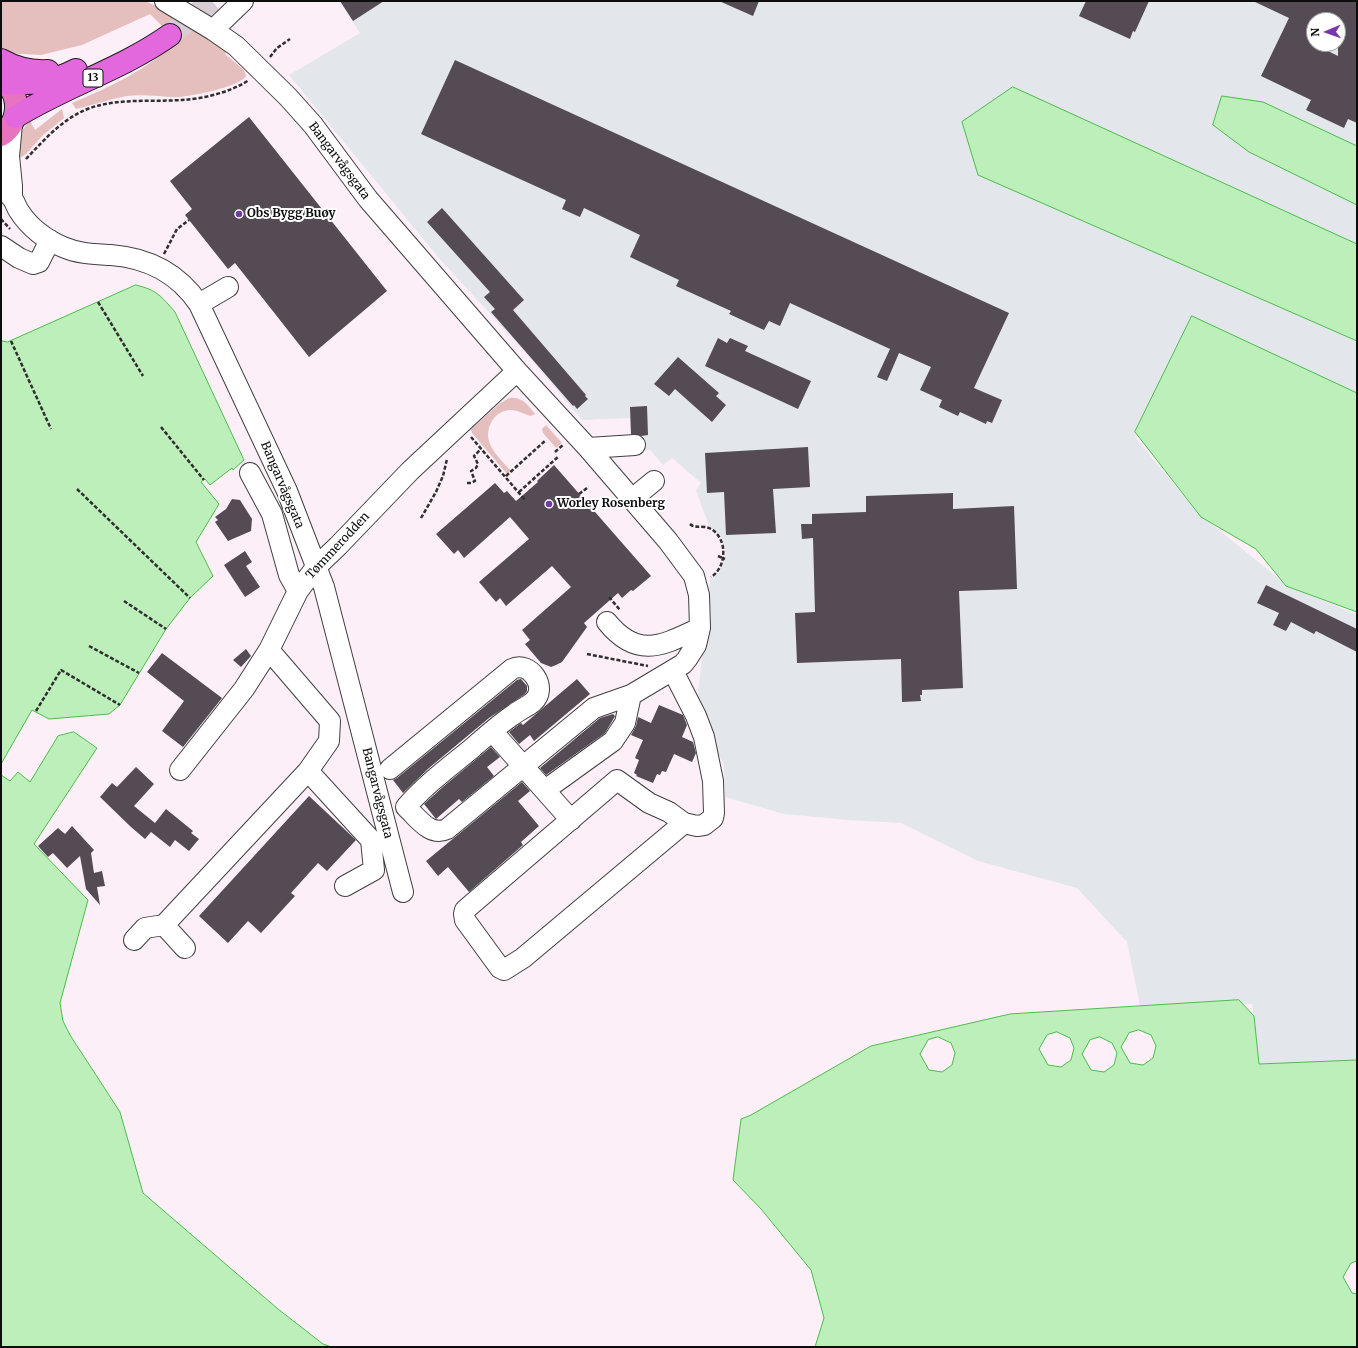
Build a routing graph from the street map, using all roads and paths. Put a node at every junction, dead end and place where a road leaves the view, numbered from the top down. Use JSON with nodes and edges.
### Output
{"nodes":[{"id":1,"x":165,"y":1,"type":"edge"},
{"id":2,"x":243,"y":1,"type":"edge"},
{"id":3,"x":214,"y":30,"type":"junction"},
{"id":4,"x":290,"y":39,"type":"dead end"},
{"id":5,"x":1,"y":60,"type":"edge"},
{"id":6,"x":267,"y":62,"type":"dead end"},
{"id":7,"x":82,"y":68,"type":"junction"},
{"id":8,"x":254,"y":76,"type":"dead end"},
{"id":9,"x":3,"y":82,"type":"edge"},
{"id":10,"x":9,"y":126,"type":"edge"},
{"id":11,"x":24,"y":161,"type":"dead end"},
{"id":12,"x":6,"y":192,"type":"edge"},
{"id":13,"x":190,"y":220,"type":"dead end"},
{"id":14,"x":50,"y":240,"type":"junction"},
{"id":15,"x":1,"y":246,"type":"edge"},
{"id":16,"x":163,"y":258,"type":"dead end"},
{"id":17,"x":228,"y":287,"type":"dead end"},
{"id":18,"x":98,"y":302,"type":"dead end"},
{"id":19,"x":199,"y":304,"type":"junction"},
{"id":20,"x":11,"y":341,"type":"dead end"},
{"id":21,"x":517,"y":371,"type":"junction"},
{"id":22,"x":143,"y":376,"type":"dead end"},
{"id":23,"x":161,"y":427,"type":"dead end"},
{"id":24,"x":51,"y":429,"type":"dead end"},
{"id":25,"x":463,"y":433,"type":"junction"},
{"id":26,"x":473,"y":439,"type":"junction"},
{"id":27,"x":546,"y":440,"type":"dead end"},
{"id":28,"x":565,"y":444,"type":"dead end"},
{"id":29,"x":635,"y":445,"type":"dead end"},
{"id":30,"x":588,"y":448,"type":"junction"},
{"id":31,"x":481,"y":449,"type":"junction"},
{"id":32,"x":555,"y":452,"type":"dead end"},
{"id":33,"x":448,"y":455,"type":"dead end"},
{"id":34,"x":559,"y":456,"type":"dead end"},
{"id":35,"x":250,"y":473,"type":"dead end"},
{"id":36,"x":505,"y":476,"type":"junction"},
{"id":37,"x":204,"y":480,"type":"dead end"},
{"id":38,"x":654,"y":481,"type":"dead end"},
{"id":39,"x":467,"y":483,"type":"dead end"},
{"id":40,"x":587,"y":488,"type":"dead end"},
{"id":41,"x":77,"y":489,"type":"dead end"},
{"id":42,"x":519,"y":492,"type":"junction"},
{"id":43,"x":579,"y":494,"type":"dead end"},
{"id":44,"x":632,"y":499,"type":"junction"},
{"id":45,"x":525,"y":500,"type":"dead end"},
{"id":46,"x":421,"y":518,"type":"dead end"},
{"id":47,"x":690,"y":524,"type":"dead end"},
{"id":48,"x":718,"y":556,"type":"dead end"},
{"id":49,"x":724,"y":559,"type":"junction"},
{"id":50,"x":316,"y":567,"type":"junction"},
{"id":51,"x":706,"y":580,"type":"dead end"},
{"id":52,"x":298,"y":591,"type":"junction"},
{"id":53,"x":190,"y":598,"type":"dead end"},
{"id":54,"x":124,"y":601,"type":"dead end"},
{"id":55,"x":607,"y":622,"type":"dead end"},
{"id":56,"x":700,"y":628,"type":"junction"},
{"id":57,"x":166,"y":629,"type":"dead end"},
{"id":58,"x":89,"y":646,"type":"dead end"},
{"id":59,"x":269,"y":650,"type":"junction"},
{"id":60,"x":587,"y":654,"type":"dead end"},
{"id":61,"x":648,"y":667,"type":"dead end"},
{"id":62,"x":673,"y":671,"type":"junction"},
{"id":63,"x":139,"y":673,"type":"dead end"},
{"id":64,"x":631,"y":695,"type":"junction"},
{"id":65,"x":120,"y":705,"type":"dead end"},
{"id":66,"x":36,"y":711,"type":"dead end"},
{"id":67,"x":492,"y":732,"type":"junction"},
{"id":68,"x":522,"y":766,"type":"junction"},
{"id":69,"x":390,"y":769,"type":"dead end"},
{"id":70,"x":180,"y":770,"type":"dead end"},
{"id":71,"x":308,"y":771,"type":"junction"},
{"id":72,"x":545,"y":790,"type":"junction"},
{"id":73,"x":571,"y":820,"type":"junction"},
{"id":74,"x":684,"y":823,"type":"junction"},
{"id":75,"x":346,"y":886,"type":"dead end"},
{"id":76,"x":403,"y":892,"type":"dead end"},
{"id":77,"x":164,"y":926,"type":"junction"},
{"id":78,"x":134,"y":940,"type":"dead end"},
{"id":79,"x":185,"y":948,"type":"dead end"}],
"edges":[{"from":1,"to":3,"type":"street","name":"Bangarvågsgata"},
{"from":2,"to":3,"type":"street"},
{"from":3,"to":21,"type":"street","name":"Bangarvågsgata"},
{"from":4,"to":6,"type":"path"},
{"from":5,"to":7,"type":"highway","number":"13"},
{"from":7,"to":9,"type":"highway","number":"13"},
{"from":7,"to":10,"type":"highway","number":"13"},
{"from":8,"to":11,"type":"path"},
{"from":9,"to":10,"type":"main road"},
{"from":10,"to":12,"type":"street","name":"Bangarvågsgata"},
{"from":12,"to":14,"type":"street","name":"Bangarvågsgata"},
{"from":13,"to":16,"type":"path"},
{"from":14,"to":15,"type":"street"},
{"from":14,"to":19,"type":"street","name":"Bangarvågsgata"},
{"from":17,"to":19,"type":"street"},
{"from":18,"to":22,"type":"path"},
{"from":19,"to":50,"type":"street","name":"Bangarvågsgata"},
{"from":20,"to":24,"type":"path"},
{"from":21,"to":25,"type":"street","name":"Tømmerodden"},
{"from":21,"to":30,"type":"street","name":"Bangarvågsgata"},
{"from":23,"to":37,"type":"path"},
{"from":25,"to":26,"type":"path"},
{"from":25,"to":26,"type":"path"},
{"from":25,"to":50,"type":"street","name":"Tømmerodden"},
{"from":26,"to":31,"type":"path"},
{"from":27,"to":36,"type":"path"},
{"from":28,"to":32,"type":"path"},
{"from":29,"to":30,"type":"street"},
{"from":30,"to":44,"type":"street","name":"Bangarvågsgata"},
{"from":31,"to":36,"type":"path"},
{"from":31,"to":39,"type":"path"},
{"from":33,"to":46,"type":"path"},
{"from":34,"to":42,"type":"path"},
{"from":35,"to":52,"type":"street"},
{"from":36,"to":42,"type":"path"},
{"from":38,"to":44,"type":"street"},
{"from":40,"to":43,"type":"path"},
{"from":41,"to":53,"type":"path"},
{"from":42,"to":45,"type":"path"},
{"from":44,"to":56,"type":"street","name":"Bangarvågsgata"},
{"from":47,"to":49,"type":"path"},
{"from":48,"to":49,"type":"path"},
{"from":49,"to":51,"type":"path"},
{"from":50,"to":52,"type":"street","name":"Tømmerodden"},
{"from":50,"to":76,"type":"street","name":"Bangarvågsgata"},
{"from":52,"to":59,"type":"street","name":"Tømmerodden"},
{"from":54,"to":57,"type":"path"},
{"from":55,"to":56,"type":"street"},
{"from":56,"to":62,"type":"street","name":"Bangarvågsgata"},
{"from":58,"to":63,"type":"path"},
{"from":59,"to":70,"type":"street","name":"Tømmerodden"},
{"from":59,"to":71,"type":"street"},
{"from":60,"to":61,"type":"path"},
{"from":62,"to":64,"type":"street","name":"Bangarvågsgata"},
{"from":62,"to":74,"type":"street"},
{"from":64,"to":68,"type":"street","name":"Bangarvågsgata"},
{"from":64,"to":72,"type":"street"},
{"from":65,"to":66,"type":"path"},
{"from":67,"to":68,"type":"street"},
{"from":67,"to":68,"type":"street","name":"Bangarvågsgata"},
{"from":67,"to":69,"type":"street"},
{"from":68,"to":72,"type":"street"},
{"from":71,"to":75,"type":"street"},
{"from":71,"to":77,"type":"street"},
{"from":72,"to":73,"type":"street"},
{"from":73,"to":74,"type":"street"},
{"from":73,"to":74,"type":"street"},
{"from":77,"to":78,"type":"street"},
{"from":77,"to":79,"type":"street"}]}
